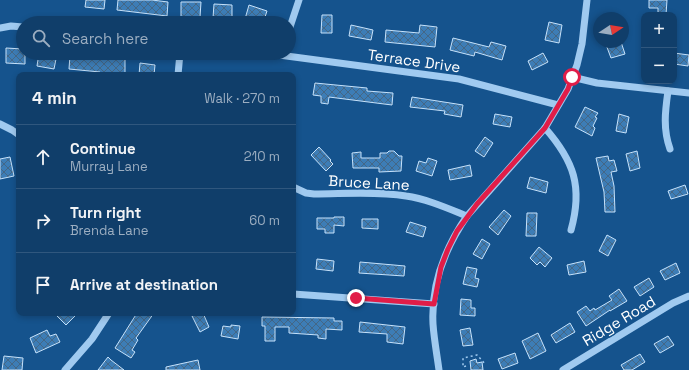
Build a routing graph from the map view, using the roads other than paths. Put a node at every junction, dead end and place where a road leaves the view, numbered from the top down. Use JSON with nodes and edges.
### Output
{"nodes":[{"id":1,"x":299,"y":0,"type":"edge"},
{"id":2,"x":587,"y":0,"type":"edge"},
{"id":3,"x":294,"y":16,"type":"edge"},
{"id":4,"x":16,"y":26,"type":"edge"},
{"id":5,"x":0,"y":28,"type":"edge"},
{"id":6,"x":296,"y":56,"type":"edge"},
{"id":7,"x":179,"y":60,"type":"edge"},
{"id":8,"x":178,"y":72,"type":"edge"},
{"id":9,"x":572,"y":77,"type":"junction"},
{"id":10,"x":668,"y":91,"type":"junction"},
{"id":11,"x":689,"y":93,"type":"edge"},
{"id":12,"x":558,"y":105,"type":"junction"},
{"id":13,"x":0,"y":124,"type":"edge"},
{"id":14,"x":545,"y":128,"type":"junction"},
{"id":15,"x":16,"y":133,"type":"edge"},
{"id":16,"x":670,"y":149,"type":"dead end"},
{"id":17,"x":296,"y":188,"type":"edge"},
{"id":18,"x":467,"y":216,"type":"junction"},
{"id":19,"x":571,"y":230,"type":"dead end"},
{"id":20,"x":296,"y":294,"type":"edge"},
{"id":21,"x":689,"y":296,"type":"edge"},
{"id":22,"x":434,"y":304,"type":"junction"},
{"id":23,"x":107,"y":316,"type":"edge"},
{"id":24,"x":65,"y":370,"type":"edge"},
{"id":25,"x":439,"y":370,"type":"edge"},
{"id":26,"x":563,"y":370,"type":"edge"}],
"edges":[{"from":1,"to":3,"type":"street"},
{"from":2,"to":9,"type":"street"},
{"from":4,"to":5,"type":"street"},
{"from":6,"to":12,"type":"street","name":"Terrace Drive"},
{"from":7,"to":8,"type":"street"},
{"from":9,"to":10,"type":"street"},
{"from":9,"to":12,"type":"street"},
{"from":10,"to":11,"type":"street"},
{"from":10,"to":16,"type":"street"},
{"from":12,"to":14,"type":"street"},
{"from":13,"to":15,"type":"street"},
{"from":14,"to":18,"type":"street"},
{"from":14,"to":19,"type":"street"},
{"from":17,"to":18,"type":"street","name":"Bruce Lane"},
{"from":18,"to":22,"type":"street"},
{"from":20,"to":22,"type":"street"},
{"from":21,"to":26,"type":"street","name":"Ridge Road"},
{"from":22,"to":25,"type":"street"},
{"from":23,"to":24,"type":"street"}]}
